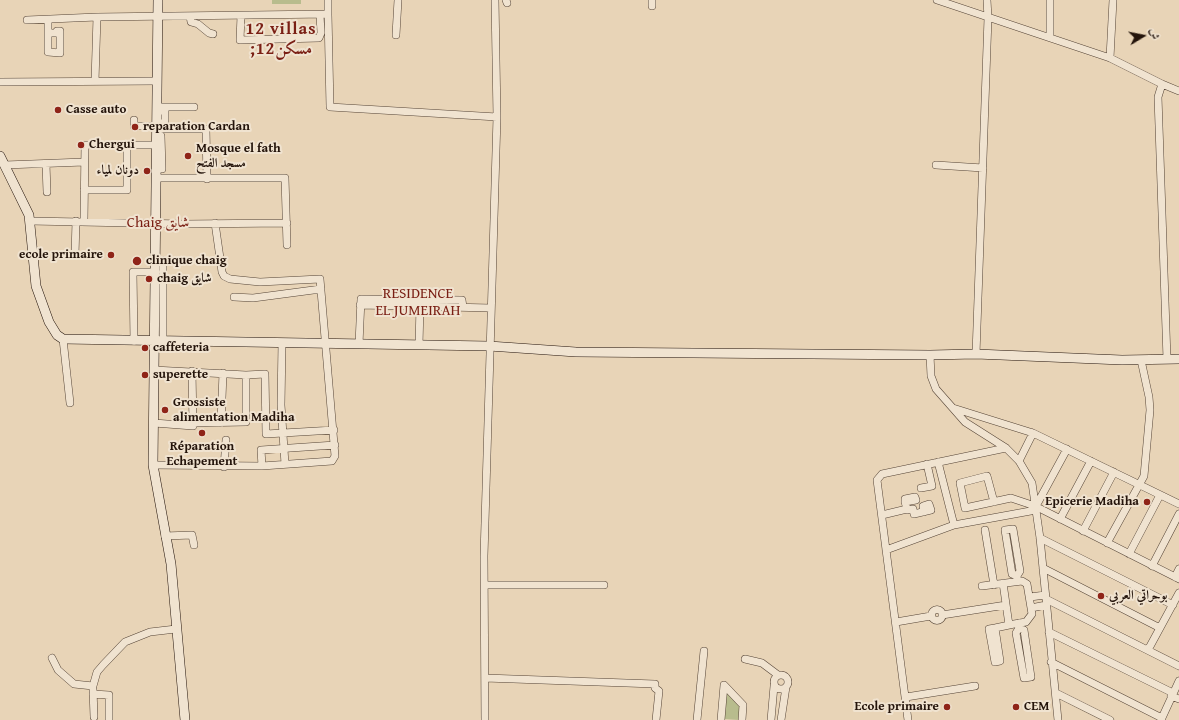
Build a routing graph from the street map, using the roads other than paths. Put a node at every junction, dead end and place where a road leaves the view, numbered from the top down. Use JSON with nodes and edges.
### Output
{"nodes":[{"id":1,"x":158,"y":0,"type":"edge"},
{"id":2,"x":328,"y":0,"type":"edge"},
{"id":3,"x":398,"y":0,"type":"edge"},
{"id":4,"x":495,"y":0,"type":"edge"},
{"id":5,"x":937,"y":0,"type":"edge"},
{"id":6,"x":987,"y":0,"type":"edge"},
{"id":7,"x":1050,"y":0,"type":"edge"},
{"id":8,"x":1113,"y":0,"type":"edge"},
{"id":9,"x":328,"y":14,"type":"junction"},
{"id":10,"x":320,"y":15,"type":"junction"},
{"id":11,"x":158,"y":16,"type":"junction"},
{"id":12,"x":190,"y":16,"type":"junction"},
{"id":13,"x":240,"y":16,"type":"junction"},
{"id":14,"x":97,"y":17,"type":"junction"},
{"id":15,"x":988,"y":18,"type":"junction"},
{"id":16,"x":26,"y":20,"type":"dead end"},
{"id":17,"x":48,"y":20,"type":"junction"},
{"id":18,"x":48,"y":33,"type":"dead end"},
{"id":19,"x":213,"y":34,"type":"dead end"},
{"id":20,"x":396,"y":35,"type":"dead end"},
{"id":21,"x":1050,"y":38,"type":"junction"},
{"id":22,"x":1110,"y":58,"type":"junction"},
{"id":23,"x":95,"y":81,"type":"junction"},
{"id":24,"x":156,"y":81,"type":"junction"},
{"id":25,"x":0,"y":82,"type":"edge"},
{"id":26,"x":1162,"y":84,"type":"junction"},
{"id":27,"x":1179,"y":91,"type":"edge"},
{"id":28,"x":194,"y":107,"type":"dead end"},
{"id":29,"x":157,"y":109,"type":"junction"},
{"id":30,"x":497,"y":117,"type":"junction"},
{"id":31,"x":134,"y":120,"type":"dead end"},
{"id":32,"x":157,"y":132,"type":"junction"},
{"id":33,"x":127,"y":145,"type":"junction"},
{"id":34,"x":0,"y":156,"type":"edge"},
{"id":35,"x":84,"y":162,"type":"junction"},
{"id":36,"x":46,"y":164,"type":"junction"},
{"id":37,"x":5,"y":165,"type":"junction"},
{"id":38,"x":936,"y":165,"type":"dead end"},
{"id":39,"x":983,"y":168,"type":"junction"},
{"id":40,"x":156,"y":173,"type":"junction"},
{"id":41,"x":207,"y":179,"type":"junction"},
{"id":42,"x":84,"y":190,"type":"junction"},
{"id":43,"x":47,"y":192,"type":"dead end"},
{"id":44,"x":30,"y":221,"type":"junction"},
{"id":45,"x":76,"y":221,"type":"junction"},
{"id":46,"x":84,"y":221,"type":"junction"},
{"id":47,"x":215,"y":222,"type":"junction"},
{"id":48,"x":287,"y":222,"type":"junction"},
{"id":49,"x":157,"y":223,"type":"junction"},
{"id":50,"x":287,"y":245,"type":"dead end"},
{"id":51,"x":75,"y":255,"type":"dead end"},
{"id":52,"x":156,"y":260,"type":"junction"},
{"id":53,"x":156,"y":272,"type":"junction"},
{"id":54,"x":321,"y":289,"type":"junction"},
{"id":55,"x":234,"y":297,"type":"dead end"},
{"id":56,"x":360,"y":305,"type":"junction"},
{"id":57,"x":420,"y":306,"type":"junction"},
{"id":58,"x":463,"y":307,"type":"junction"},
{"id":59,"x":491,"y":308,"type":"junction"},
{"id":60,"x":63,"y":339,"type":"junction"},
{"id":61,"x":159,"y":340,"type":"junction"},
{"id":62,"x":134,"y":341,"type":"junction"},
{"id":63,"x":282,"y":343,"type":"junction"},
{"id":64,"x":325,"y":344,"type":"junction"},
{"id":65,"x":359,"y":344,"type":"junction"},
{"id":66,"x":419,"y":345,"type":"junction"},
{"id":67,"x":489,"y":346,"type":"junction"},
{"id":68,"x":976,"y":354,"type":"junction"},
{"id":69,"x":930,"y":355,"type":"junction"},
{"id":70,"x":1167,"y":359,"type":"junction"},
{"id":71,"x":1179,"y":359,"type":"edge"},
{"id":72,"x":1141,"y":360,"type":"junction"},
{"id":73,"x":154,"y":370,"type":"junction"},
{"id":74,"x":192,"y":371,"type":"junction"},
{"id":75,"x":223,"y":373,"type":"junction"},
{"id":76,"x":246,"y":375,"type":"junction"},
{"id":77,"x":70,"y":403,"type":"dead end"},
{"id":78,"x":952,"y":407,"type":"junction"},
{"id":79,"x":154,"y":423,"type":"junction"},
{"id":80,"x":193,"y":423,"type":"junction"},
{"id":81,"x":221,"y":423,"type":"junction"},
{"id":82,"x":334,"y":430,"type":"junction"},
{"id":83,"x":1033,"y":433,"type":"junction"},
{"id":84,"x":282,"y":434,"type":"junction"},
{"id":85,"x":226,"y":440,"type":"dead end"},
{"id":86,"x":335,"y":445,"type":"junction"},
{"id":87,"x":1006,"y":448,"type":"junction"},
{"id":88,"x":283,"y":449,"type":"junction"},
{"id":89,"x":1068,"y":449,"type":"junction"},
{"id":90,"x":1019,"y":461,"type":"junction"},
{"id":91,"x":1091,"y":461,"type":"junction"},
{"id":92,"x":938,"y":462,"type":"junction"},
{"id":93,"x":285,"y":464,"type":"junction"},
{"id":94,"x":927,"y":464,"type":"junction"},
{"id":95,"x":153,"y":465,"type":"junction"},
{"id":96,"x":262,"y":466,"type":"junction"},
{"id":97,"x":224,"y":467,"type":"junction"},
{"id":98,"x":1114,"y":472,"type":"junction"},
{"id":99,"x":1140,"y":484,"type":"junction"},
{"id":100,"x":921,"y":488,"type":"dead end"},
{"id":101,"x":1160,"y":495,"type":"junction"},
{"id":102,"x":994,"y":502,"type":"junction"},
{"id":103,"x":1179,"y":504,"type":"edge"},
{"id":104,"x":1036,"y":508,"type":"junction"},
{"id":105,"x":924,"y":512,"type":"dead end"},
{"id":106,"x":1179,"y":514,"type":"edge"},
{"id":107,"x":882,"y":515,"type":"junction"},
{"id":108,"x":1060,"y":519,"type":"junction"},
{"id":109,"x":954,"y":525,"type":"junction"},
{"id":110,"x":985,"y":530,"type":"dead end"},
{"id":111,"x":1083,"y":531,"type":"junction"},
{"id":112,"x":165,"y":536,"type":"junction"},
{"id":113,"x":1040,"y":538,"type":"junction"},
{"id":114,"x":1107,"y":544,"type":"junction"},
{"id":115,"x":194,"y":545,"type":"dead end"},
{"id":116,"x":886,"y":550,"type":"junction"},
{"id":117,"x":1129,"y":554,"type":"junction"},
{"id":118,"x":1152,"y":566,"type":"junction"},
{"id":119,"x":1043,"y":568,"type":"junction"},
{"id":120,"x":1179,"y":569,"type":"edge"},
{"id":121,"x":1177,"y":578,"type":"edge"},
{"id":122,"x":1017,"y":579,"type":"junction"},
{"id":123,"x":1003,"y":583,"type":"junction"},
{"id":124,"x":994,"y":584,"type":"junction"},
{"id":125,"x":485,"y":585,"type":"junction"},
{"id":126,"x":604,"y":585,"type":"dead end"},
{"id":127,"x":982,"y":586,"type":"dead end"},
{"id":128,"x":1179,"y":593,"type":"edge"},
{"id":129,"x":1030,"y":597,"type":"junction"},
{"id":130,"x":1046,"y":600,"type":"junction"},
{"id":131,"x":1006,"y":604,"type":"junction"},
{"id":132,"x":1173,"y":605,"type":"junction"},
{"id":133,"x":1031,"y":608,"type":"junction"},
{"id":134,"x":896,"y":622,"type":"junction"},
{"id":135,"x":1009,"y":625,"type":"junction"},
{"id":136,"x":1019,"y":626,"type":"junction"},
{"id":137,"x":995,"y":628,"type":"dead end"},
{"id":138,"x":1160,"y":628,"type":"junction"},
{"id":139,"x":174,"y":630,"type":"junction"},
{"id":140,"x":1049,"y":632,"type":"junction"},
{"id":141,"x":1148,"y":650,"type":"junction"},
{"id":142,"x":704,"y":651,"type":"dead end"},
{"id":143,"x":52,"y":658,"type":"dead end"},
{"id":144,"x":745,"y":659,"type":"dead end"},
{"id":145,"x":1051,"y":662,"type":"junction"},
{"id":146,"x":1179,"y":666,"type":"edge"},
{"id":147,"x":778,"y":675,"type":"junction"},
{"id":148,"x":485,"y":678,"type":"junction"},
{"id":149,"x":1179,"y":681,"type":"edge"},
{"id":150,"x":774,"y":686,"type":"junction"},
{"id":151,"x":975,"y":686,"type":"dead end"},
{"id":152,"x":786,"y":687,"type":"junction"},
{"id":153,"x":93,"y":690,"type":"junction"},
{"id":154,"x":1056,"y":693,"type":"junction"},
{"id":155,"x":1172,"y":694,"type":"junction"},
{"id":156,"x":906,"y":697,"type":"junction"},
{"id":157,"x":1179,"y":699,"type":"edge"},
{"id":158,"x":94,"y":716,"type":"dead end"},
{"id":159,"x":1162,"y":719,"type":"edge"},
{"id":160,"x":109,"y":720,"type":"edge"},
{"id":161,"x":180,"y":720,"type":"edge"},
{"id":162,"x":185,"y":720,"type":"edge"},
{"id":163,"x":485,"y":720,"type":"edge"},
{"id":164,"x":656,"y":720,"type":"edge"},
{"id":165,"x":697,"y":720,"type":"edge"},
{"id":166,"x":721,"y":720,"type":"edge"},
{"id":167,"x":742,"y":720,"type":"edge"},
{"id":168,"x":771,"y":720,"type":"edge"},
{"id":169,"x":781,"y":720,"type":"edge"},
{"id":170,"x":908,"y":720,"type":"edge"},
{"id":171,"x":1058,"y":720,"type":"edge"},
{"id":172,"x":1110,"y":720,"type":"edge"}],
"edges":[{"from":1,"to":11,"type":"street"},
{"from":2,"to":9,"type":"street"},
{"from":3,"to":20,"type":"street"},
{"from":4,"to":30,"type":"street"},
{"from":5,"to":15,"type":"street"},
{"from":6,"to":15,"type":"street"},
{"from":7,"to":21,"type":"street"},
{"from":8,"to":22,"type":"street"},
{"from":9,"to":10,"type":"street"},
{"from":9,"to":30,"type":"street"},
{"from":10,"to":13,"type":"street"},
{"from":10,"to":13,"type":"street"},
{"from":11,"to":12,"type":"street"},
{"from":11,"to":14,"type":"street"},
{"from":11,"to":24,"type":"street"},
{"from":12,"to":13,"type":"street"},
{"from":12,"to":19,"type":"street"},
{"from":14,"to":17,"type":"street"},
{"from":14,"to":23,"type":"street"},
{"from":15,"to":21,"type":"street"},
{"from":15,"to":39,"type":"street"},
{"from":16,"to":17,"type":"street"},
{"from":17,"to":18,"type":"street"},
{"from":21,"to":22,"type":"street"},
{"from":22,"to":26,"type":"street"},
{"from":23,"to":24,"type":"street"},
{"from":23,"to":25,"type":"street"},
{"from":24,"to":29,"type":"street"},
{"from":26,"to":27,"type":"street"},
{"from":26,"to":70,"type":"street"},
{"from":28,"to":29,"type":"street"},
{"from":29,"to":32,"type":"street"},
{"from":30,"to":59,"type":"street"},
{"from":31,"to":32,"type":"street"},
{"from":32,"to":33,"type":"street"},
{"from":32,"to":40,"type":"street"},
{"from":32,"to":41,"type":"street"},
{"from":33,"to":35,"type":"street"},
{"from":33,"to":42,"type":"street"},
{"from":34,"to":37,"type":"street"},
{"from":35,"to":36,"type":"street"},
{"from":35,"to":42,"type":"street"},
{"from":36,"to":37,"type":"street"},
{"from":36,"to":43,"type":"street"},
{"from":37,"to":44,"type":"street"},
{"from":38,"to":39,"type":"street"},
{"from":39,"to":68,"type":"street"},
{"from":40,"to":41,"type":"street"},
{"from":40,"to":49,"type":"street"},
{"from":41,"to":48,"type":"street"},
{"from":42,"to":46,"type":"street"},
{"from":44,"to":45,"type":"street"},
{"from":44,"to":60,"type":"street"},
{"from":45,"to":46,"type":"street"},
{"from":45,"to":51,"type":"street"},
{"from":46,"to":49,"type":"street"},
{"from":47,"to":48,"type":"street"},
{"from":47,"to":49,"type":"street"},
{"from":47,"to":54,"type":"street"},
{"from":48,"to":50,"type":"street"},
{"from":49,"to":52,"type":"street"},
{"from":52,"to":53,"type":"street"},
{"from":52,"to":61,"type":"street"},
{"from":53,"to":61,"type":"street"},
{"from":53,"to":62,"type":"street"},
{"from":54,"to":55,"type":"street"},
{"from":54,"to":64,"type":"street"},
{"from":56,"to":57,"type":"street"},
{"from":56,"to":58,"type":"street"},
{"from":56,"to":65,"type":"street"},
{"from":57,"to":58,"type":"street"},
{"from":57,"to":66,"type":"street"},
{"from":58,"to":59,"type":"street"},
{"from":59,"to":67,"type":"street"},
{"from":60,"to":62,"type":"street"},
{"from":60,"to":77,"type":"street"},
{"from":61,"to":62,"type":"street"},
{"from":61,"to":63,"type":"street"},
{"from":61,"to":73,"type":"street"},
{"from":63,"to":64,"type":"street"},
{"from":63,"to":84,"type":"street"},
{"from":64,"to":65,"type":"street"},
{"from":64,"to":82,"type":"street"},
{"from":65,"to":66,"type":"street"},
{"from":66,"to":67,"type":"street"},
{"from":67,"to":69,"type":"street"},
{"from":67,"to":125,"type":"street"},
{"from":68,"to":69,"type":"street"},
{"from":68,"to":72,"type":"street"},
{"from":69,"to":78,"type":"street"},
{"from":70,"to":71,"type":"street"},
{"from":70,"to":72,"type":"street"},
{"from":72,"to":99,"type":"street"},
{"from":73,"to":74,"type":"street"},
{"from":73,"to":79,"type":"street"},
{"from":74,"to":75,"type":"street"},
{"from":74,"to":80,"type":"street"},
{"from":75,"to":76,"type":"street"},
{"from":75,"to":81,"type":"street"},
{"from":76,"to":81,"type":"street"},
{"from":76,"to":84,"type":"street"},
{"from":78,"to":83,"type":"street"},
{"from":78,"to":87,"type":"street"},
{"from":79,"to":80,"type":"street"},
{"from":79,"to":95,"type":"street"},
{"from":80,"to":81,"type":"street"},
{"from":82,"to":84,"type":"street"},
{"from":82,"to":86,"type":"street"},
{"from":83,"to":89,"type":"street"},
{"from":83,"to":90,"type":"street"},
{"from":84,"to":88,"type":"street"},
{"from":85,"to":97,"type":"street"},
{"from":86,"to":88,"type":"street"},
{"from":86,"to":93,"type":"street"},
{"from":87,"to":90,"type":"street"},
{"from":87,"to":92,"type":"street"},
{"from":88,"to":93,"type":"street"},
{"from":88,"to":96,"type":"street"},
{"from":89,"to":91,"type":"street"},
{"from":89,"to":104,"type":"street"},
{"from":90,"to":104,"type":"street"},
{"from":91,"to":98,"type":"street"},
{"from":91,"to":108,"type":"street"},
{"from":92,"to":94,"type":"street"},
{"from":92,"to":109,"type":"street"},
{"from":93,"to":96,"type":"street"},
{"from":94,"to":100,"type":"street"},
{"from":94,"to":107,"type":"street"},
{"from":95,"to":97,"type":"street"},
{"from":95,"to":112,"type":"street"},
{"from":96,"to":97,"type":"street"},
{"from":98,"to":99,"type":"street"},
{"from":98,"to":111,"type":"street"},
{"from":99,"to":101,"type":"street"},
{"from":99,"to":114,"type":"street"},
{"from":101,"to":103,"type":"street"},
{"from":101,"to":117,"type":"street"},
{"from":102,"to":102,"type":"street"},
{"from":102,"to":104,"type":"street"},
{"from":104,"to":108,"type":"street"},
{"from":104,"to":109,"type":"street"},
{"from":104,"to":113,"type":"street"},
{"from":105,"to":107,"type":"street"},
{"from":106,"to":118,"type":"street"},
{"from":107,"to":116,"type":"street"},
{"from":108,"to":111,"type":"street"},
{"from":109,"to":116,"type":"street"},
{"from":110,"to":124,"type":"street"},
{"from":111,"to":114,"type":"street"},
{"from":112,"to":115,"type":"street"},
{"from":112,"to":139,"type":"street"},
{"from":113,"to":119,"type":"street"},
{"from":113,"to":132,"type":"street"},
{"from":114,"to":117,"type":"street"},
{"from":116,"to":134,"type":"street"},
{"from":117,"to":118,"type":"street"},
{"from":118,"to":121,"type":"street"},
{"from":119,"to":130,"type":"street"},
{"from":119,"to":138,"type":"street"},
{"from":120,"to":121,"type":"street"},
{"from":122,"to":122,"type":"street"},
{"from":122,"to":123,"type":"street"},
{"from":122,"to":129,"type":"street"},
{"from":123,"to":124,"type":"street"},
{"from":123,"to":131,"type":"street"},
{"from":124,"to":127,"type":"street"},
{"from":125,"to":126,"type":"street"},
{"from":125,"to":148,"type":"street"},
{"from":128,"to":132,"type":"street"},
{"from":129,"to":130,"type":"street"},
{"from":129,"to":133,"type":"street"},
{"from":130,"to":133,"type":"street"},
{"from":130,"to":140,"type":"street"},
{"from":130,"to":141,"type":"street"},
{"from":131,"to":134,"type":"street"},
{"from":131,"to":135,"type":"street"},
{"from":132,"to":138,"type":"street"},
{"from":133,"to":136,"type":"street"},
{"from":134,"to":156,"type":"street"},
{"from":135,"to":136,"type":"street"},
{"from":135,"to":137,"type":"street"},
{"from":136,"to":136,"type":"street"},
{"from":138,"to":141,"type":"street"},
{"from":139,"to":153,"type":"street"},
{"from":139,"to":161,"type":"street"},
{"from":139,"to":162,"type":"street"},
{"from":140,"to":145,"type":"street"},
{"from":140,"to":155,"type":"street"},
{"from":141,"to":146,"type":"street"},
{"from":142,"to":165,"type":"street"},
{"from":143,"to":153,"type":"street"},
{"from":144,"to":147,"type":"street"},
{"from":145,"to":154,"type":"street"},
{"from":145,"to":159,"type":"street"},
{"from":147,"to":150,"type":"street"},
{"from":147,"to":152,"type":"street"},
{"from":148,"to":163,"type":"street"},
{"from":148,"to":164,"type":"street"},
{"from":149,"to":155,"type":"street"},
{"from":150,"to":152,"type":"street"},
{"from":150,"to":168,"type":"street"},
{"from":151,"to":156,"type":"street"},
{"from":152,"to":169,"type":"street"},
{"from":153,"to":158,"type":"street"},
{"from":153,"to":160,"type":"street"},
{"from":154,"to":171,"type":"street"},
{"from":154,"to":172,"type":"street"},
{"from":155,"to":157,"type":"street"},
{"from":155,"to":159,"type":"street"},
{"from":156,"to":170,"type":"street"},
{"from":166,"to":167,"type":"street"}]}
